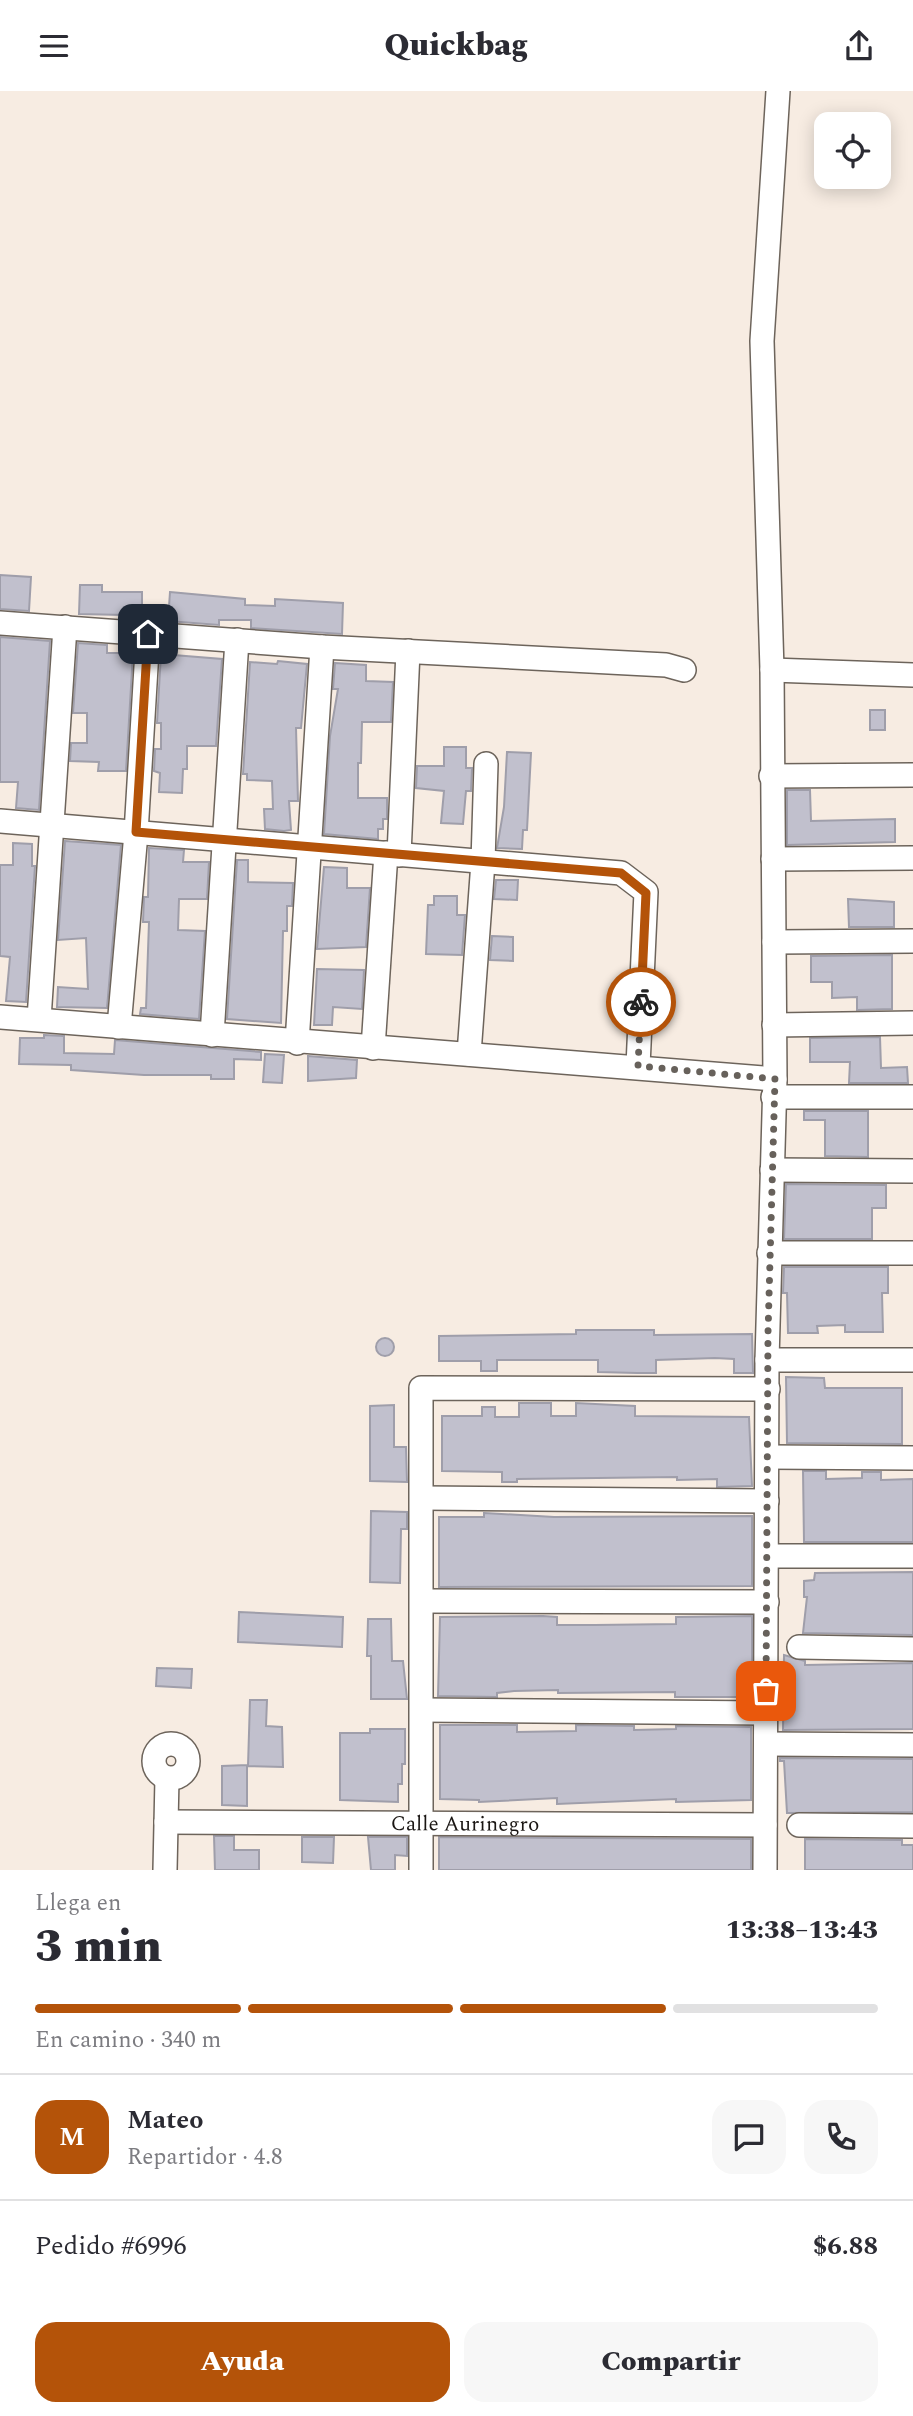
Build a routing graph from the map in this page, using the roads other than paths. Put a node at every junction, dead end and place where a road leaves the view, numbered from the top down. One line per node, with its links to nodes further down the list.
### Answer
1 (779, 91): 9 (street)
2 (0, 622): 3 (street)
3 (65, 627): 4 (street); 15 (street)
4 (148, 634): 5 (street); 16 (street)
5 (237, 640): 6 (street); 17 (street)
6 (322, 647): 7 (street); 18 (street)
7 (408, 651): 8 (street); 19 (street)
8 (684, 670)
9 (772, 670): 10 (street); 13 (street)
10 (913, 675)
11 (486, 764): 22 (street)
12 (913, 775): 13 (street)
13 (771, 776): 21 (street)
14 (0, 821): 15 (street)
15 (52, 825): 16 (street); 26 (street)
16 (136, 832): 17 (street); 29 (street)
17 (225, 840): 18 (street); 30 (street)
18 (309, 847): 19 (street); 31 (street)
19 (393, 854): 22 (street); 32 (street)
20 (913, 858): 21 (street)
21 (773, 859): 24 (street)
22 (483, 862): 33 (street); 34 (street)
23 (913, 941): 24 (street)
24 (774, 942): 28 (street)
25 (0, 1017): 26 (street)
26 (39, 1019): 29 (street)
27 (913, 1023): 28 (street)
28 (774, 1025): 35 (street)
29 (119, 1027): 30 (street)
30 (212, 1035): 31 (street)
31 (297, 1043): 32 (street)
32 (373, 1048): 33 (street)
33 (469, 1054): 34 (street)
34 (638, 1066): 35 (street)
35 (774, 1088): 36 (street); 37 (street)
36 (913, 1097)
37 (772, 1170): 38 (street); 39 (street)
38 (913, 1171)
39 (769, 1253): 40 (street); 41 (street)
40 (913, 1253)
41 (767, 1360): 42 (street); 43 (street)
42 (913, 1360)
43 (768, 1389): 44 (street); 46 (street)
44 (768, 1457): 45 (street); 47 (street)
45 (913, 1458)
46 (424, 1498): 47 (street); 50 (street)
47 (767, 1501): 48 (street)
48 (767, 1556): 49 (street); 51 (street)
49 (913, 1556)
50 (423, 1601): 51 (street); 54 (street)
51 (767, 1602): 55 (street)
52 (799, 1647): 53 (street)
53 (913, 1649)
54 (422, 1710): 55 (street); 59 (street)
55 (766, 1713): 56 (street)
56 (766, 1744): 57 (street); 61 (street)
57 (913, 1745)
58 (167, 1778): 60 (street)
59 (422, 1821): 60 (street, Calle Aurinegro); 61 (street, Calle Aurinegro); 65 (street)
60 (166, 1822): 64 (street)
61 (765, 1825): 66 (street)
62 (799, 1825): 63 (street)
63 (913, 1826)
64 (164, 1870)
65 (421, 1870)
66 (765, 1870)

